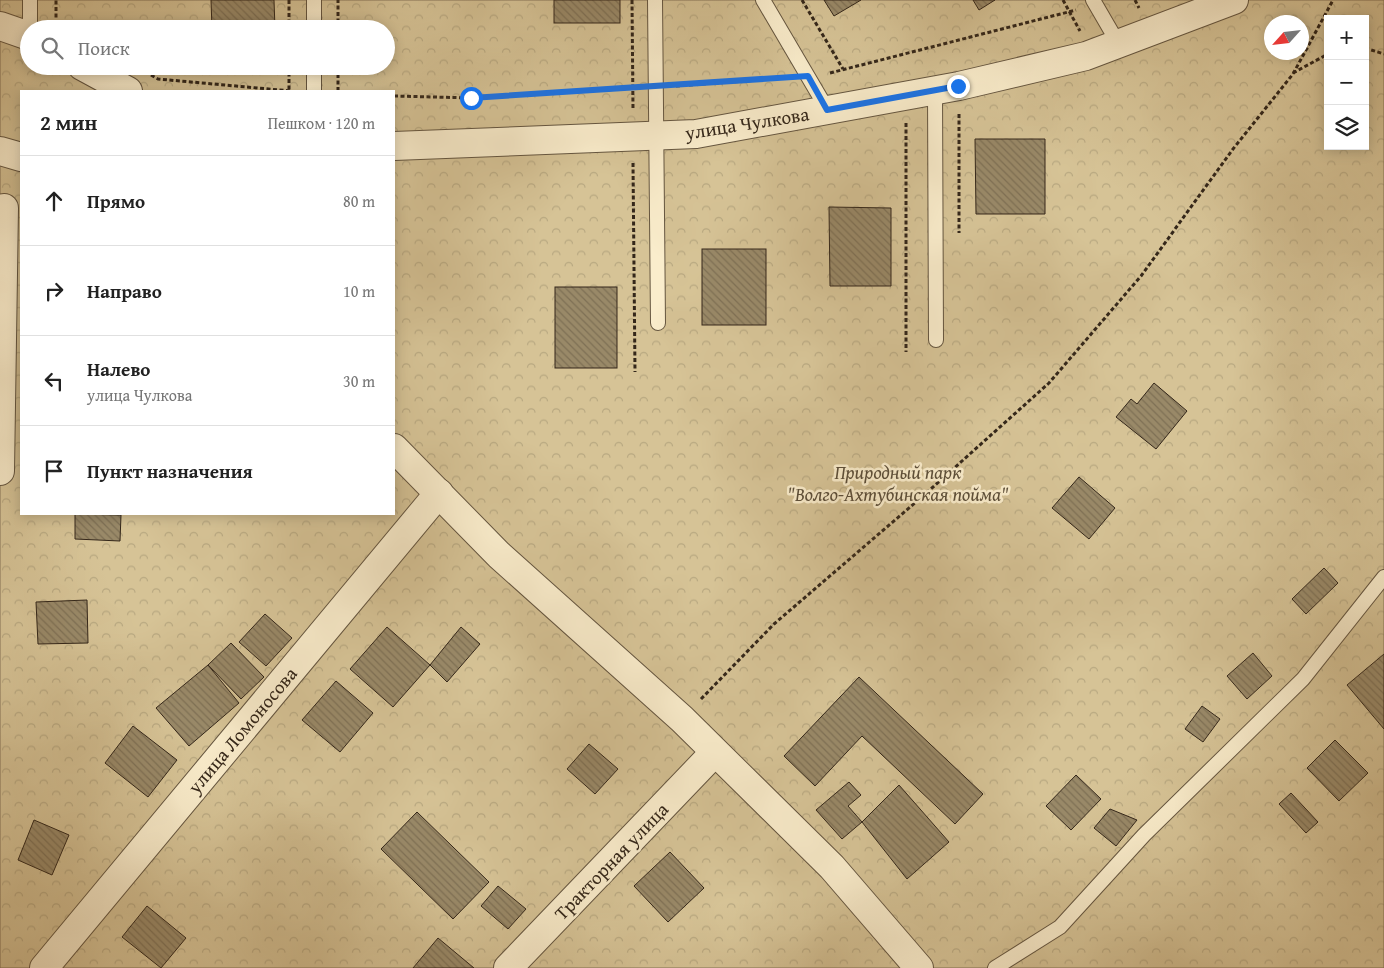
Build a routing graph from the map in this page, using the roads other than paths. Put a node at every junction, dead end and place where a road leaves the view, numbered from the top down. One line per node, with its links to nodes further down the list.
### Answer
1 (30, 0): 7 (lane)
2 (314, 0): 8 (lane)
3 (655, 0): 18 (lane)
4 (763, 0): 17 (lane)
5 (1234, 0): 11 (street, улица Чулкова)
6 (1094, 2): 11 (lane)
7 (30, 20)
8 (314, 20)
9 (0, 26): 10 (street)
10 (20, 33)
11 (1118, 44): 14 (street, улица Чулкова)
12 (99, 75): 15 (street)
13 (314, 75): 16 (lane)
14 (947, 89): 17 (street, улица Чулкова); 24 (lane)
15 (126, 90)
16 (314, 90)
17 (827, 110): 18 (street, улица Чулкова)
18 (645, 136): 19 (street, улица Чулкова); 23 (lane)
19 (395, 146)
20 (0, 151): 21 (street)
21 (20, 157)
22 (8, 204): 26 (street)
23 (658, 323)
24 (936, 340)
25 (395, 449): 27 (street)
26 (0, 471)
27 (439, 493): 29 (street); 30 (street, улица Ломоносова)
28 (1384, 577): 33 (lane)
29 (714, 754): 31 (street, Тракторная улица); 32 (street)
30 (44, 968)
31 (508, 968)
32 (919, 968)
33 (995, 968)

